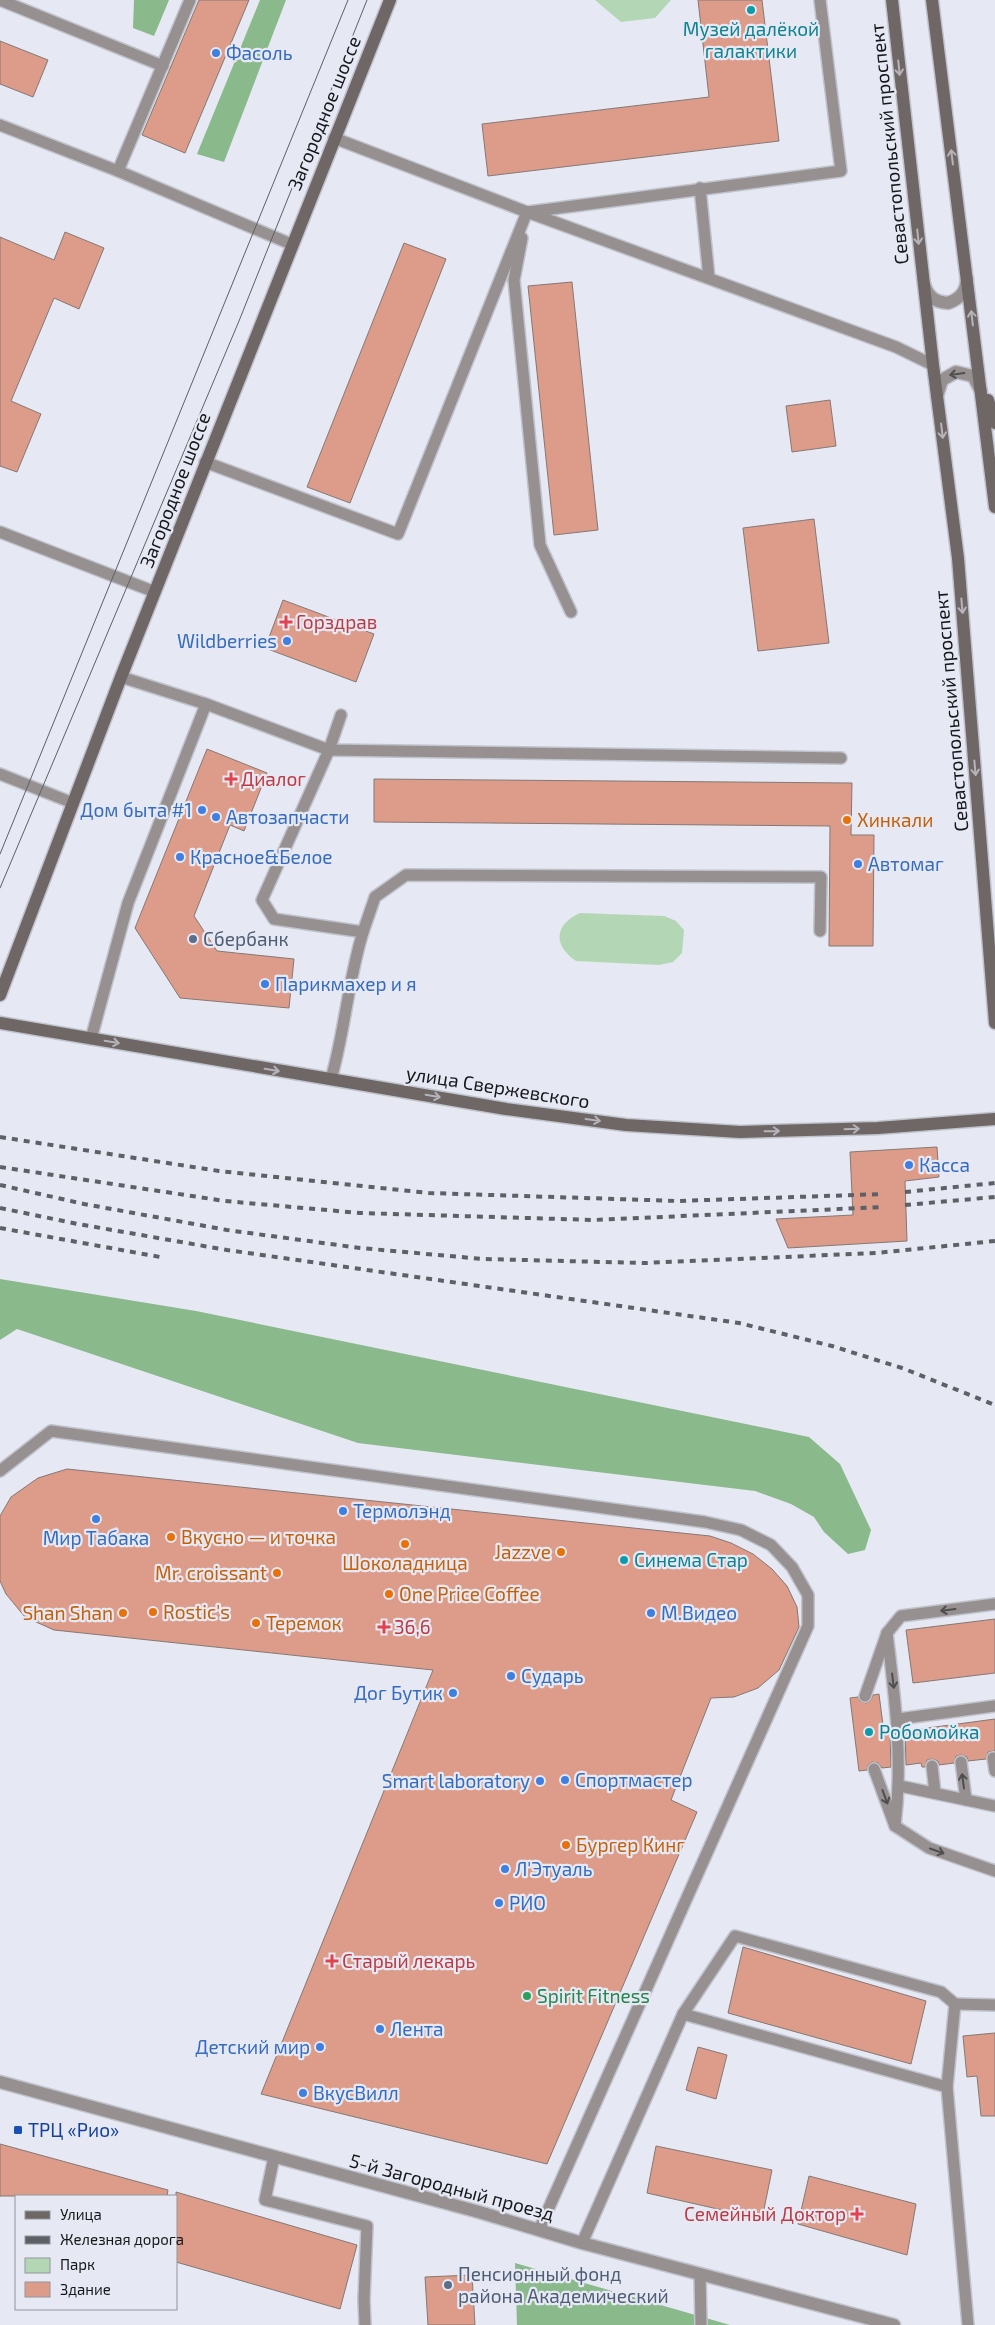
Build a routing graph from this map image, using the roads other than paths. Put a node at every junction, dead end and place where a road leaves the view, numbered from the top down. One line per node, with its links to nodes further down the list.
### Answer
1 (0, 0): 7 (lane)
2 (190, 0): 7 (lane)
3 (390, 0): 9 (main road, Загородное шоссе)
4 (820, 0): 11 (lane)
5 (892, 0): 16 (main road, Севастопольский проспект, one-way to 16)
6 (932, 0): 15 (main road, one-way to 6)
7 (163, 66): 10 (lane)
8 (0, 125): 10 (lane)
9 (334, 138): 12 (lane); 13 (main road, Загородное шоссе)
10 (118, 171): 13 (lane)
11 (700, 188): 12 (lane); 14 (lane)
12 (527, 212): 14 (lane); 22 (lane); 26 (lane)
13 (291, 244): 22 (main road, Загородное шоссе)
14 (709, 278): 17 (lane)
15 (967, 279): 16 (street, Севастопольский проспект); 18 (main road, one-way to 15)
16 (924, 284): 17 (main road, Севастопольский проспект)
17 (933, 365): 20 (main road, Севастопольский проспект)
18 (978, 367): 19 (main road); 21 (main road)
19 (981, 391): 20 (street, one-way to 20); 23 (main road)
20 (937, 397): 37 (main road, Севастопольский проспект, one-way to 37)
21 (994, 417)
22 (205, 462): 25 (main road, Загородное шоссе)
23 (995, 507)
24 (0, 532): 25 (lane)
25 (155, 592): 27 (main road, Загородное шоссе)
26 (571, 612)
27 (120, 677): 28 (lane); 33 (main road, Загородное шоссе)
28 (206, 704): 30 (lane); 39 (lane)
29 (341, 716): 30 (lane)
30 (329, 750): 31 (lane); 35 (lane)
31 (841, 758)
32 (0, 774): 33 (lane)
33 (73, 803): 36 (main road, Загородное шоссе)
34 (820, 931): 35 (lane)
35 (363, 932): 40 (lane)
36 (0, 995)
37 (995, 1020)
38 (0, 1023): 39 (main road, улица Свержевского)
39 (92, 1039): 40 (main road, улица Свержевского, one-way to 40)
40 (331, 1079): 41 (main road, улица Свержевского, one-way to 41)
41 (995, 1119)
42 (0, 1471): 70 (lane)
43 (995, 1604): 44 (lane, one-way to 44)
44 (887, 1633): 45 (lane); 49 (lane, one-way to 49)
45 (865, 1696)
46 (991, 1707): 47 (lane); 50 (lane)
47 (954, 1712): 48 (lane); 51 (lane)
48 (925, 1715): 49 (lane); 52 (lane)
49 (898, 1719): 58 (lane)
50 (988, 1720)
51 (956, 1724)
52 (927, 1728)
53 (993, 1758): 57 (lane)
54 (961, 1762): 60 (lane, one-way to 54)
55 (932, 1766): 59 (lane)
56 (874, 1769): 62 (lane, one-way to 62)
57 (995, 1771)
58 (900, 1786): 59 (lane); 62 (lane)
59 (935, 1793): 60 (lane)
60 (966, 1800): 61 (lane)
61 (995, 1806)
62 (895, 1826): 63 (lane, one-way to 63)
63 (995, 1872)
64 (955, 2004): 65 (lane); 66 (lane); 68 (lane)
65 (995, 2005)
66 (683, 2014): 68 (lane); 71 (lane)
67 (0, 2082): 69 (street, 5-й Загородный проезд)
68 (947, 2087): 76 (lane)
69 (274, 2157): 70 (street, 5-й Загородный проезд); 73 (lane)
70 (539, 2230): 71 (street, 5-й Загородный проезд)
71 (582, 2243): 72 (street, 5-й Загородный проезд)
72 (700, 2274): 74 (lane); 75 (street, 5-й Загородный проезд)
73 (365, 2325)
74 (701, 2325)
75 (894, 2325)
76 (968, 2325)

